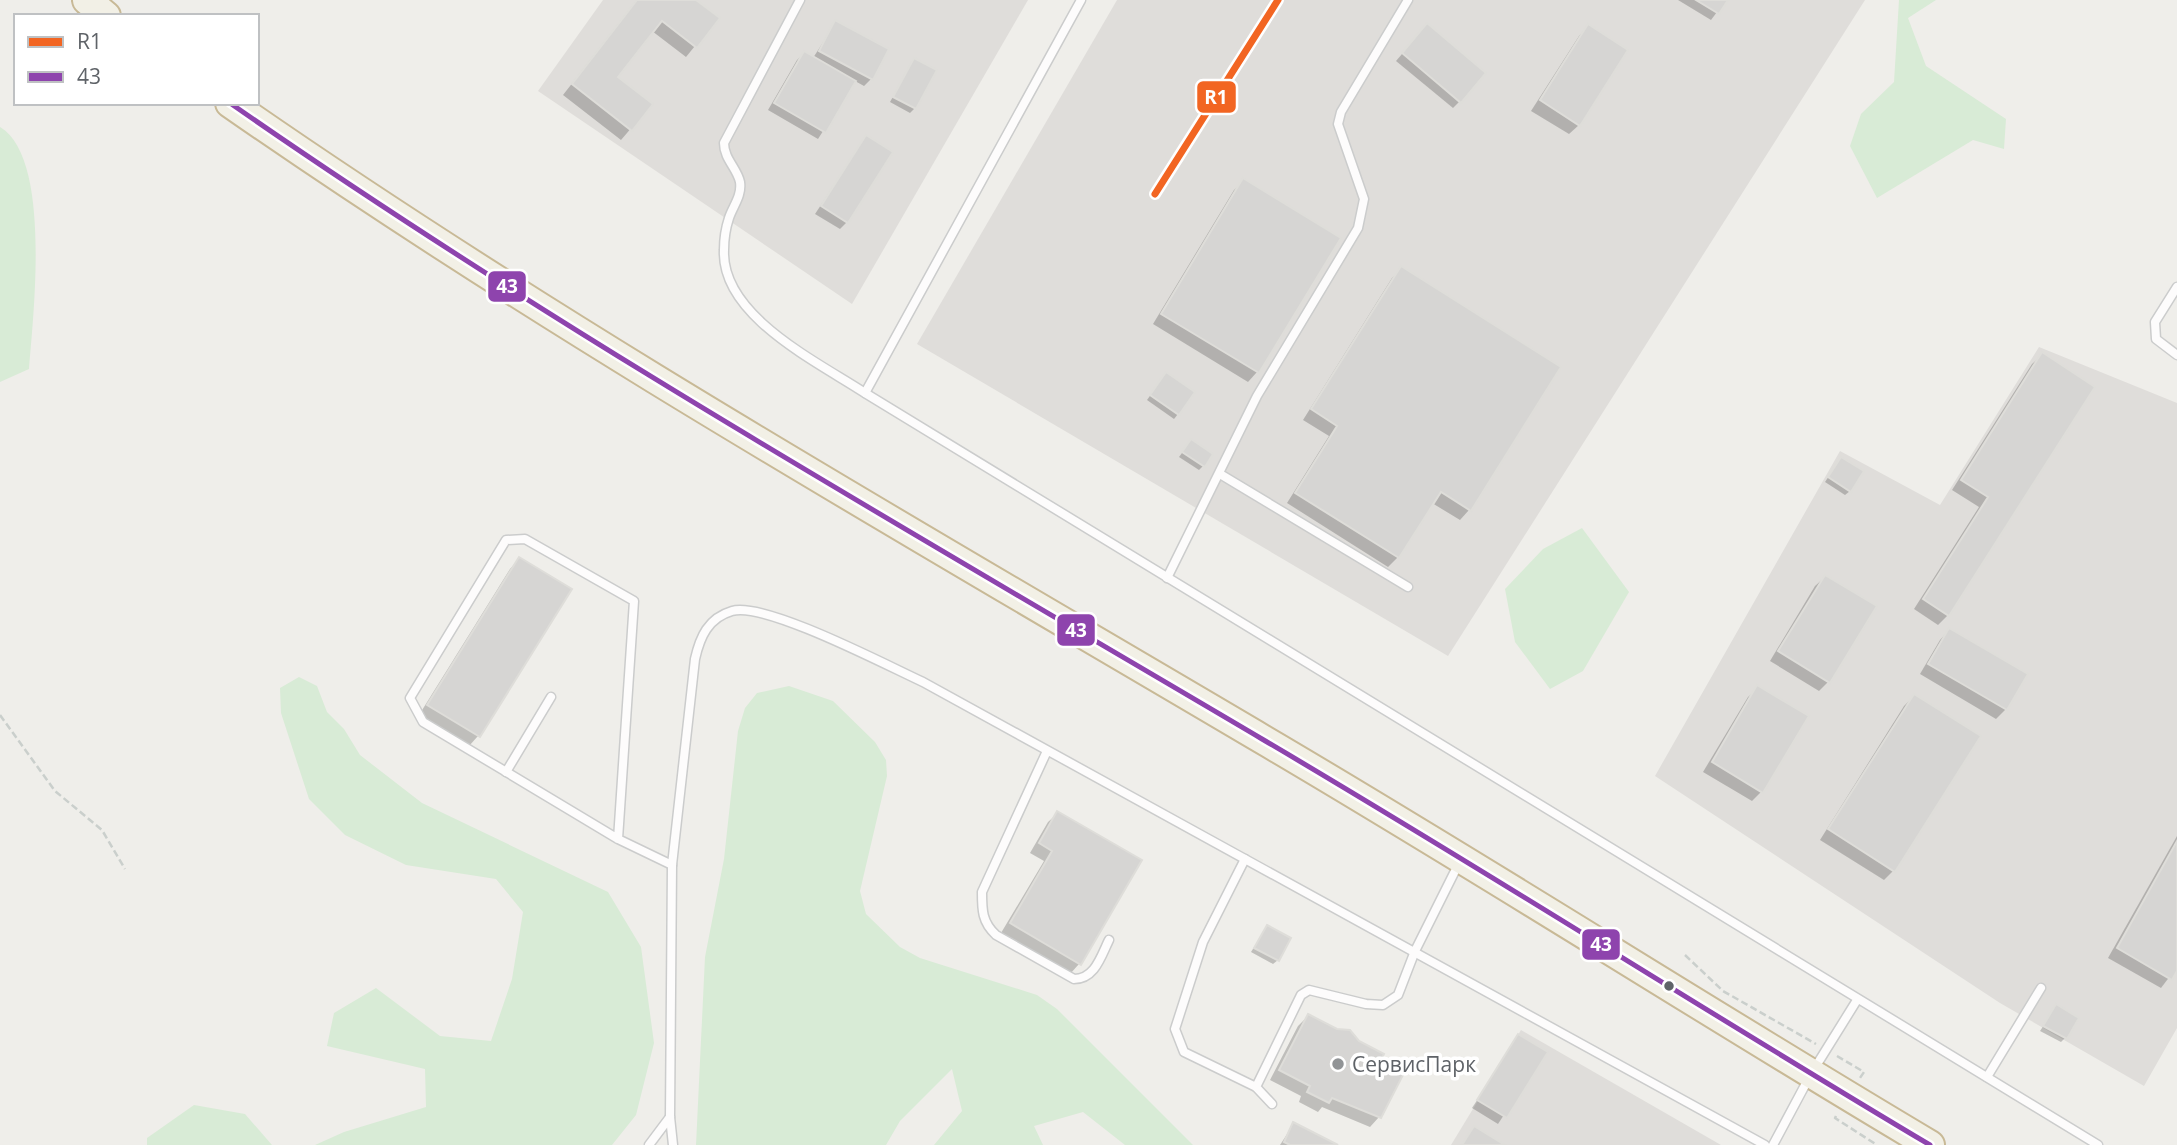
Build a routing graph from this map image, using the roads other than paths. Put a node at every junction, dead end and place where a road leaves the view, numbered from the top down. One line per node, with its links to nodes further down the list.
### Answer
1 (87, 0): 5 (highway)
2 (800, 0): 9 (lane)
3 (1080, 0): 9 (lane)
4 (1408, 0): 10 (lane)
5 (104, 14)
6 (233, 105): 17 (highway)
7 (2177, 287): 8 (lane)
8 (2177, 355)
9 (865, 393): 11 (lane)
10 (1220, 474): 11 (lane); 12 (lane)
11 (1167, 579): 23 (lane)
12 (1408, 587)
13 (551, 697): 15 (lane)
14 (1047, 751): 18 (lane); 19 (lane); 20 (lane)
15 (506, 772): 16 (lane); 16 (lane)
16 (618, 839): 19 (lane)
17 (1462, 857): 21 (lane); 24 (highway)
18 (1245, 859): 21 (lane); 26 (lane)
19 (672, 865): 28 (lane)
20 (1109, 940)
21 (1415, 951): 26 (lane); 31 (lane)
22 (2041, 988): 25 (lane)
23 (1857, 1000): 24 (lane); 25 (lane)
24 (1811, 1074): 32 (lane); 33 (highway)
25 (1987, 1077): 34 (lane)
26 (1256, 1087): 27 (lane)
27 (1272, 1104)
28 (670, 1117): 29 (lane); 30 (lane)
29 (649, 1145)
30 (673, 1145)
31 (1765, 1145)
32 (1773, 1145)
33 (1930, 1145)
34 (2098, 1145)

